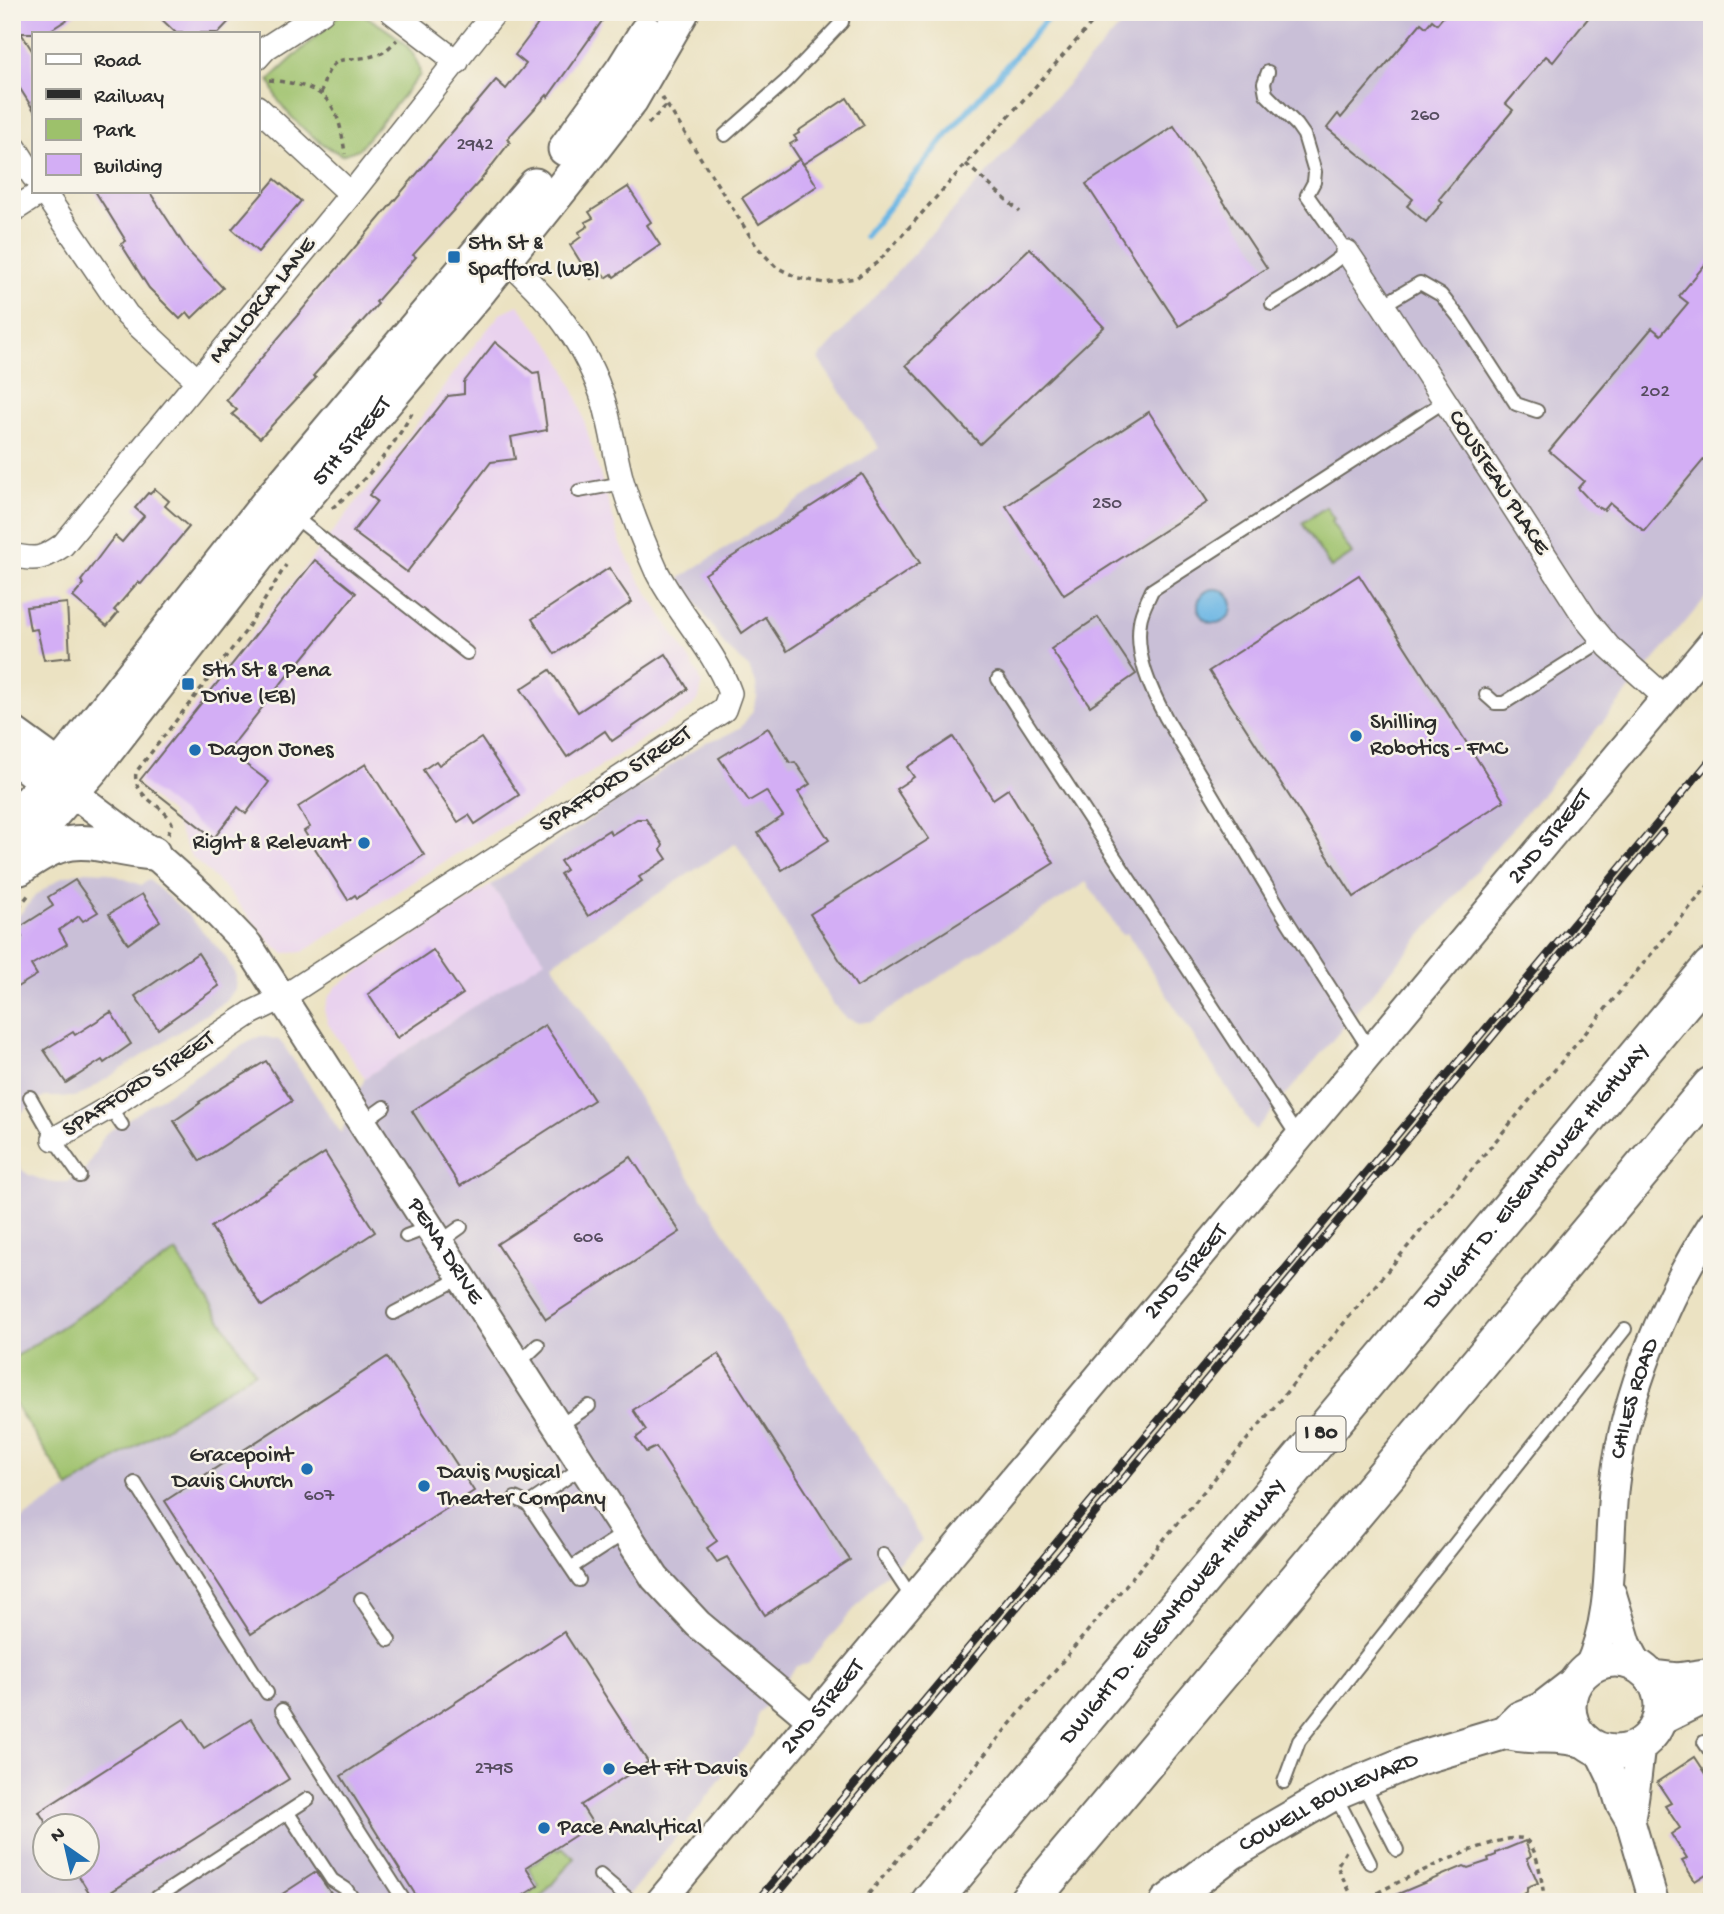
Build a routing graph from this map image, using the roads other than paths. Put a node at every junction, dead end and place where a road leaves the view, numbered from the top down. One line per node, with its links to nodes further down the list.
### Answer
1 (322, 12): 7 (street)
2 (392, 12): 8 (street)
3 (495, 12): 8 (street, MALLORCA LANE)
4 (658, 12): 18 (main road, 5TH STREET)
5 (682, 12): 18 (main road, 5TH STREET)
6 (843, 12): 11 (lane)
7 (259, 56)
8 (457, 62): 16 (street, MALLORCA LANE)
9 (1268, 72): 19 (lane)
10 (259, 109): 16 (street)
11 (725, 135)
12 (12, 143): 13 (street)
13 (32, 174)
14 (41, 192): 17 (street)
15 (44, 192): 22 (street)
16 (351, 194): 22 (street, MALLORCA LANE)
17 (12, 211)
18 (496, 251): 25 (street, SPAFFORD STREET); 27 (main road, 5TH STREET); 37 (main road, 5TH STREET)
19 (1347, 253): 20 (lane); 21 (street, COUSTEAU PLACE)
20 (1272, 304)
21 (1384, 305): 23 (street, COUSTEAU PLACE); 24 (lane)
22 (197, 380): 28 (street, MALLORCA LANE)
23 (1446, 401): 29 (street, COUSTEAU PLACE); 43 (lane)
24 (1537, 411)
25 (623, 483): 26 (lane); 42 (street, SPAFFORD STREET)
26 (579, 491)
27 (298, 520): 31 (lane); 37 (main road, 5TH STREET)
28 (12, 555)
29 (1603, 640): 33 (lane); 34 (street, COUSTEAU PLACE)
30 (1712, 643): 34 (street, 2ND STREET)
31 (467, 653)
32 (998, 679): 46 (lane)
33 (1486, 695)
34 (1666, 698): 43 (street, 2ND STREET)
35 (12, 730): 37 (street)
36 (12, 758): 37 (street)
37 (59, 780): 38 (main road, 5TH STREET); 39 (street, PENA DRIVE); 40 (main road, 5TH STREET)
38 (12, 821)
39 (160, 844): 40 (main road); 42 (street, PENA DRIVE)
40 (19, 876)
41 (1712, 967): 92 (highway, DWIGHT D. EISENHOWER HIGHWAY / I 80)
42 (282, 998): 47 (street, SPAFFORD STREET); 50 (street, PENA DRIVE)
43 (1370, 1050): 46 (street, 2ND STREET)
44 (1712, 1086): 93 (highway)
45 (30, 1097): 47 (lane)
46 (1298, 1137): 64 (street, 2ND STREET)
47 (54, 1139): 48 (lane)
48 (80, 1176)
49 (1712, 1225): 63 (street, CHILES ROAD)
50 (462, 1277): 51 (lane); 54 (street, PENA DRIVE)
51 (394, 1313)
52 (1625, 1329): 79 (lane)
53 (589, 1406): 54 (lane)
54 (559, 1426): 55 (street, PENA DRIVE)
55 (584, 1466): 58 (lane); 59 (street, PENA DRIVE)
56 (135, 1483): 70 (lane)
57 (515, 1498): 58 (lane)
58 (528, 1504): 61 (lane)
59 (626, 1532): 61 (lane); 73 (street, PENA DRIVE)
60 (883, 1554): 64 (lane)
61 (572, 1567): 62 (lane)
62 (579, 1580)
63 (1610, 1586): 67 (street); 69 (street)
64 (912, 1598): 73 (street, 2ND STREET)
65 (361, 1599): 66 (lane)
66 (389, 1640)
67 (1645, 1672): 68 (main road); 69 (main road); 74 (main road)
68 (1712, 1675)
69 (1581, 1677): 75 (main road, COWELL BOULEVARD); 77 (main road)
70 (267, 1693)
71 (1712, 1696): 74 (main road)
72 (282, 1710): 89 (lane)
73 (811, 1719): 91 (street, 2ND STREET)
74 (1650, 1731): 77 (main road); 83 (street)
75 (1506, 1732): 77 (main road, COWELL BOULEVARD); 80 (main road, COWELL BOULEVARD)
76 (1704, 1742): 78 (lane)
77 (1591, 1745): 83 (street)
78 (1712, 1754)
79 (1283, 1782)
80 (1348, 1786): 84 (lane); 85 (lane); 94 (main road, COWELL BOULEVARD)
81 (308, 1800): 82 (lane)
82 (288, 1813): 87 (lane); 88 (lane)
83 (1630, 1820): 95 (street)
84 (1397, 1850)
85 (1370, 1863)
86 (600, 1875): 90 (lane)
87 (150, 1902)
88 (355, 1902)
89 (405, 1902)
90 (632, 1902)
91 (660, 1902)
92 (931, 1902)
93 (1028, 1902)
94 (1167, 1902)
95 (1654, 1902)

